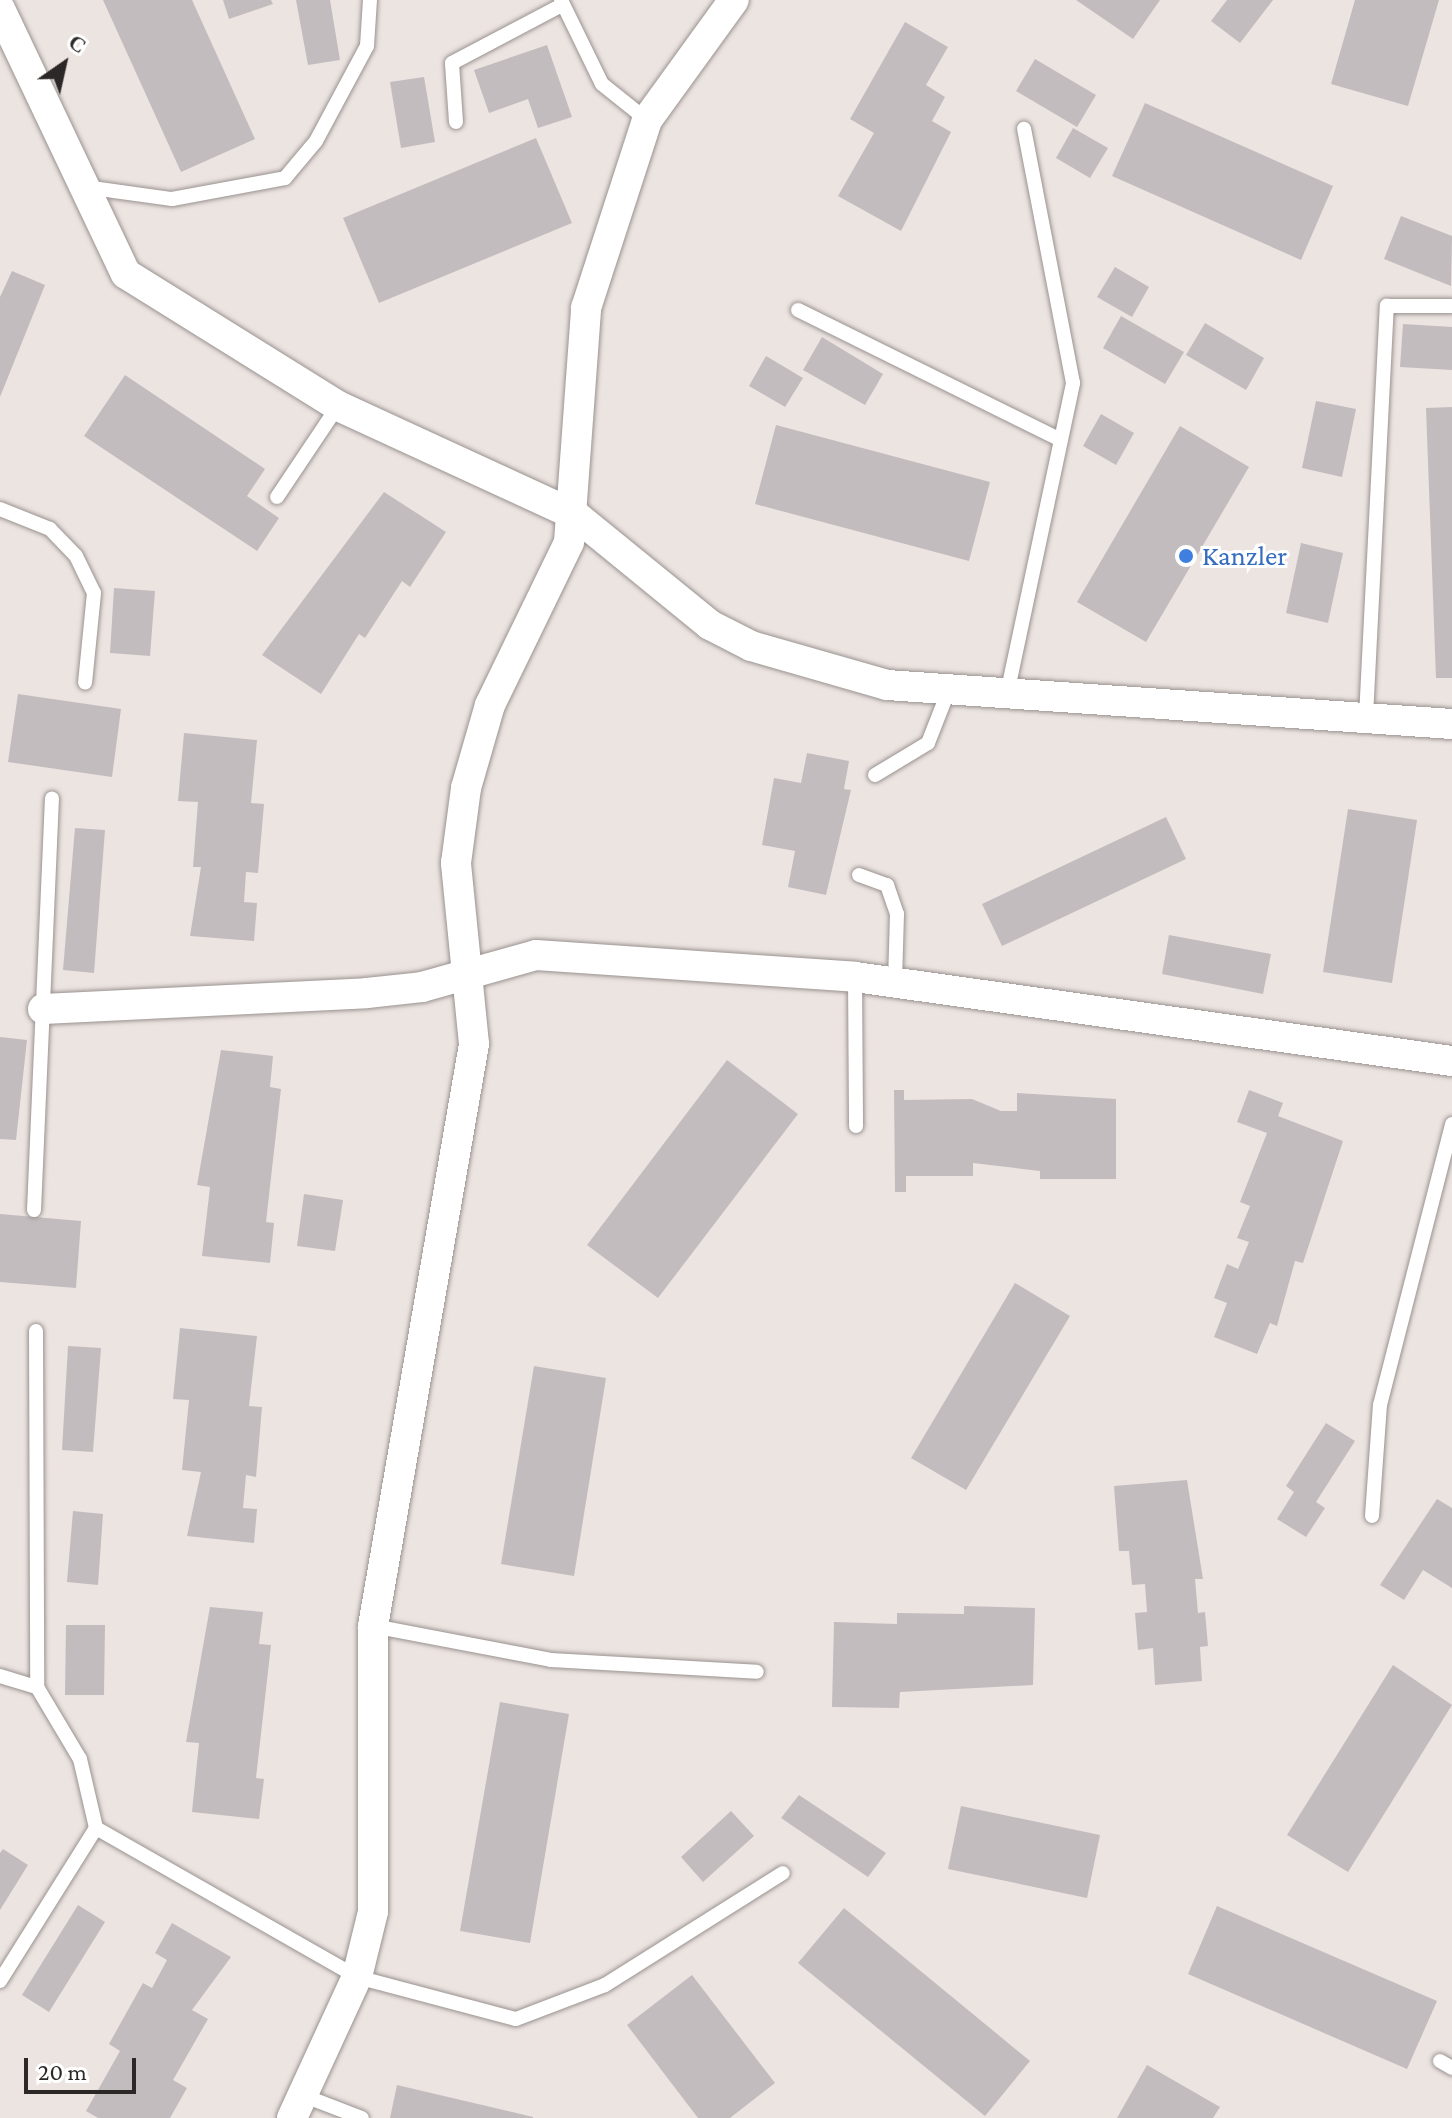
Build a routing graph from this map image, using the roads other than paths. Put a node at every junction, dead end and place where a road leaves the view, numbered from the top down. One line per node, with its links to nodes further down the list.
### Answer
1 (370, 0): 8 (lane)
2 (734, 0): 5 (street)
3 (562, 3): 5 (lane); 6 (lane)
4 (0, 9): 8 (street)
5 (647, 120): 15 (street)
6 (456, 122)
7 (1024, 129): 12 (lane)
8 (84, 187): 11 (street)
9 (1452, 306): 19 (lane)
10 (798, 310): 12 (lane)
11 (338, 406): 13 (lane); 15 (street)
12 (1061, 440): 18 (lane)
13 (277, 497)
14 (0, 509): 16 (lane)
15 (575, 515): 17 (street); 24 (street)
16 (85, 683)
17 (948, 692): 18 (street); 21 (lane)
18 (1006, 698): 19 (street)
19 (1366, 717): 20 (street)
20 (1452, 724)
21 (875, 775)
22 (52, 798): 27 (lane)
23 (859, 875): 26 (lane)
24 (468, 974): 25 (street); 27 (street); 34 (street)
25 (855, 977): 26 (street); 30 (lane)
26 (895, 983): 28 (street)
27 (43, 1009): 31 (lane)
28 (1452, 1061)
29 (1452, 1124): 33 (lane)
30 (856, 1126)
31 (34, 1210)
32 (36, 1331): 37 (lane)
33 (1372, 1516)
34 (373, 1626): 35 (lane); 40 (street)
35 (757, 1672)
36 (0, 1676): 37 (lane)
37 (37, 1687): 38 (lane)
38 (96, 1828): 40 (lane); 41 (lane)
39 (783, 1873): 40 (lane)
40 (357, 1977): 42 (street)
41 (0, 1981)
42 (297, 2106): 43 (lane)
43 (362, 2118)

